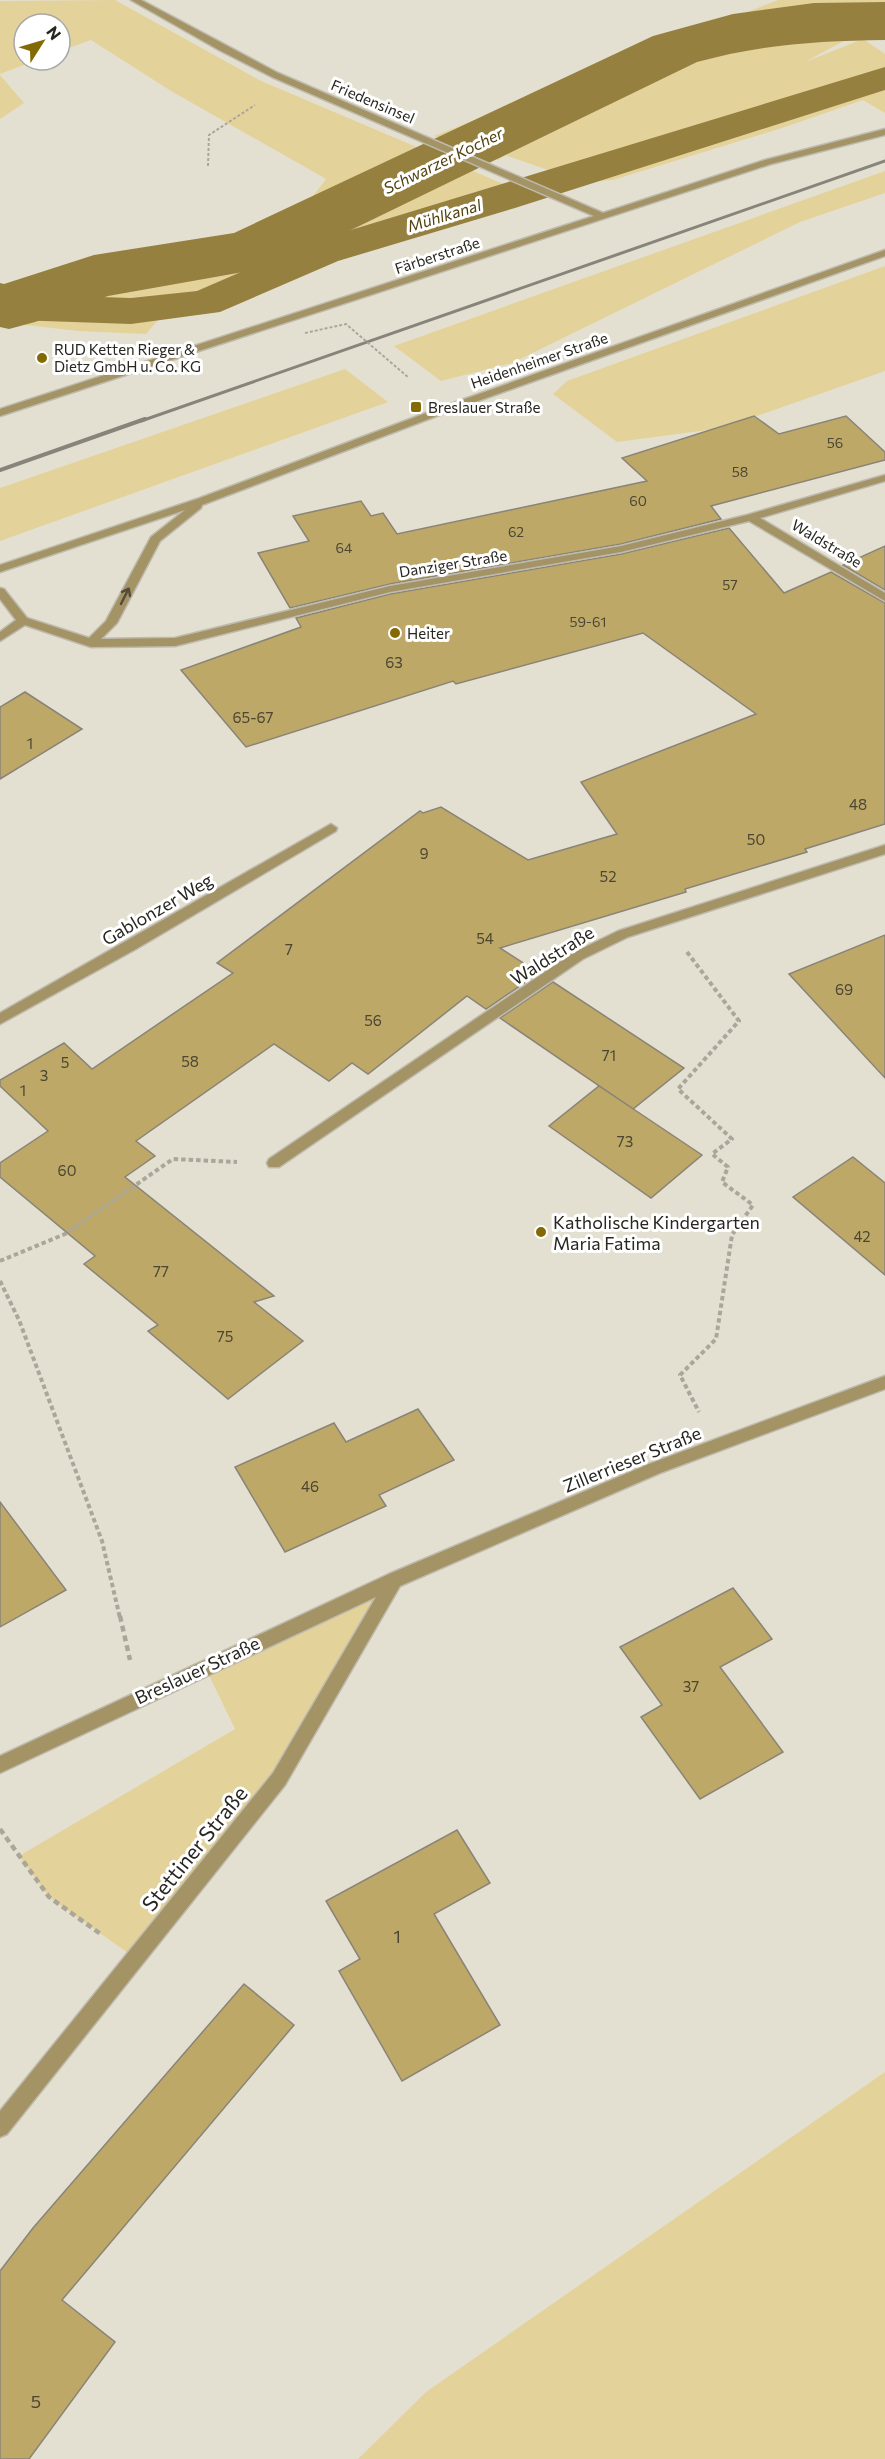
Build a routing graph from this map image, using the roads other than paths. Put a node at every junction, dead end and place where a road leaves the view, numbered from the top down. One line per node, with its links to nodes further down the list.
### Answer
1 (135, 0): 3 (street, Friedensinsel)
2 (885, 132): 3 (street, Färberstraße)
3 (605, 217): 5 (street, Färberstraße)
4 (885, 253): 7 (street, Heidenheimer Straße)
5 (0, 413)
6 (885, 478): 8 (street, Danziger Straße)
7 (204, 500): 9 (street, Heidenheimer Straße); 14 (street, one-way to 7)
8 (751, 517): 11 (street, Waldstraße); 14 (street, Danziger Straße)
9 (0, 569)
10 (0, 591): 12 (street)
11 (885, 598)
12 (23, 621): 13 (street); 14 (street, Danziger Straße)
13 (0, 637)
14 (92, 643)
15 (331, 828): 17 (street, Gablonzer Weg)
16 (885, 849): 18 (street, Waldstraße)
17 (0, 1019)
18 (273, 1163)
19 (885, 1382): 20 (street, Zillerrieser Straße)
20 (395, 1579): 21 (street, Breslauer Straße); 22 (street, Stettiner Straße)
21 (0, 1765)
22 (0, 2127)

